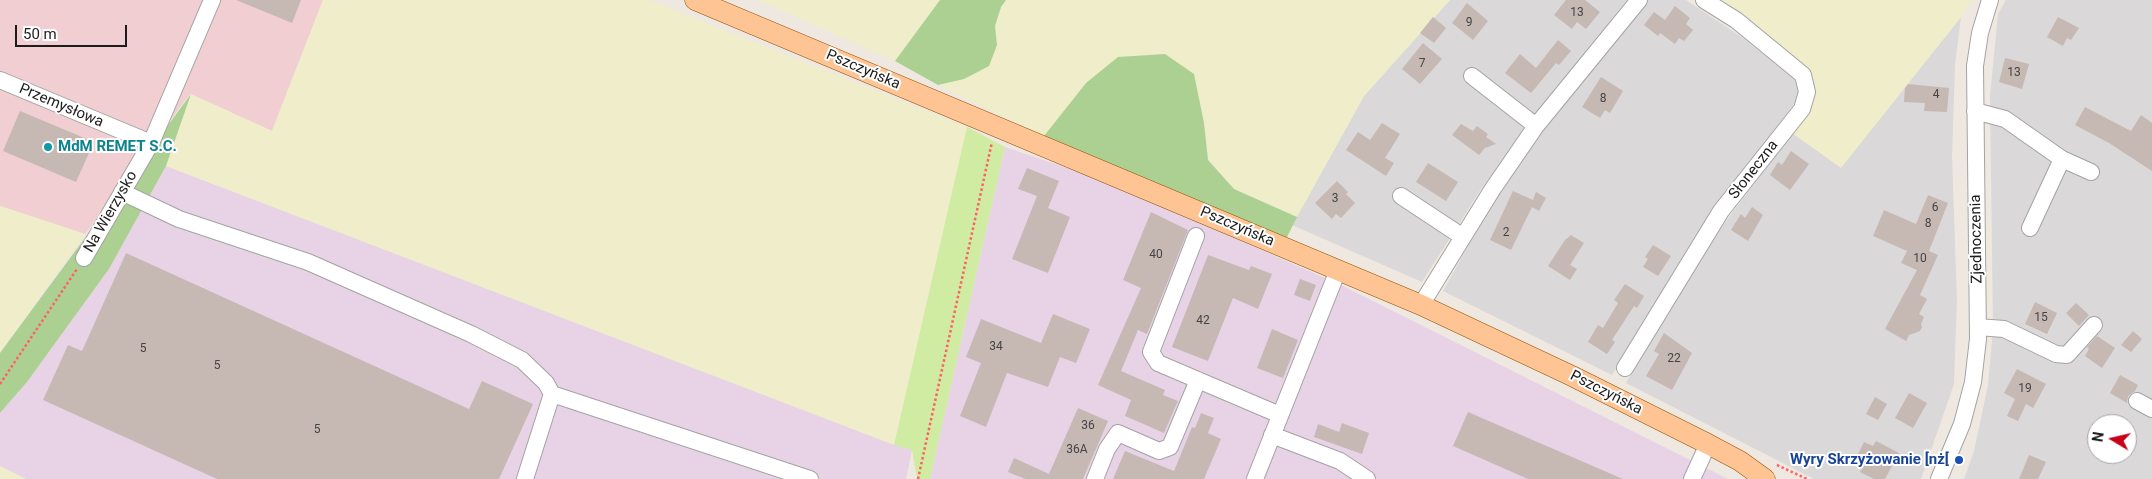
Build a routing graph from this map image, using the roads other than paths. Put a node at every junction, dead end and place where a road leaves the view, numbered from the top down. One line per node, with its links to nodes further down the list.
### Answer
1 (212, 0): 10 (street, Na Wierzysko)
2 (695, 0): 19 (main road, Pszczyńska)
3 (1639, 0): 9 (street)
4 (1704, 0): 23 (street, Słoneczna)
5 (1988, 2): 8 (street, Zjednoczenia)
6 (1472, 76): 9 (street)
7 (0, 80): 10 (street, Przemysłowa)
8 (1975, 111): 11 (street); 22 (street, Zjednoczenia)
9 (1536, 126): 17 (street)
10 (151, 143): 13 (street, Na Wierzysko)
11 (2062, 159): 12 (street); 15 (street)
12 (2091, 172)
13 (122, 192): 18 (street, Na Wierzysko); 25 (street)
14 (1401, 196): 17 (street)
15 (2030, 228)
16 (1196, 236): 24 (street)
17 (1463, 238): 20 (street)
18 (84, 258)
19 (1338, 270): 20 (main road, Pszczyńska); 28 (street)
20 (1422, 304): 30 (main road, Pszczyńska)
21 (2094, 325): 22 (street)
22 (1978, 327): 31 (street, Zjednoczenia)
23 (1625, 368)
24 (1198, 380): 28 (street); 34 (street)
25 (552, 394): 32 (street); 33 (street)
26 (2137, 401): 27 (street)
27 (2152, 409)
28 (1280, 415): 29 (street)
29 (1272, 435): 35 (street); 36 (street)
30 (1708, 444): 37 (street); 38 (main road, Pszczyńska)
31 (1939, 477)
32 (525, 479)
33 (810, 479)
34 (1095, 479)
35 (1256, 479)
36 (1367, 479)
37 (1692, 479)
38 (1766, 479)

